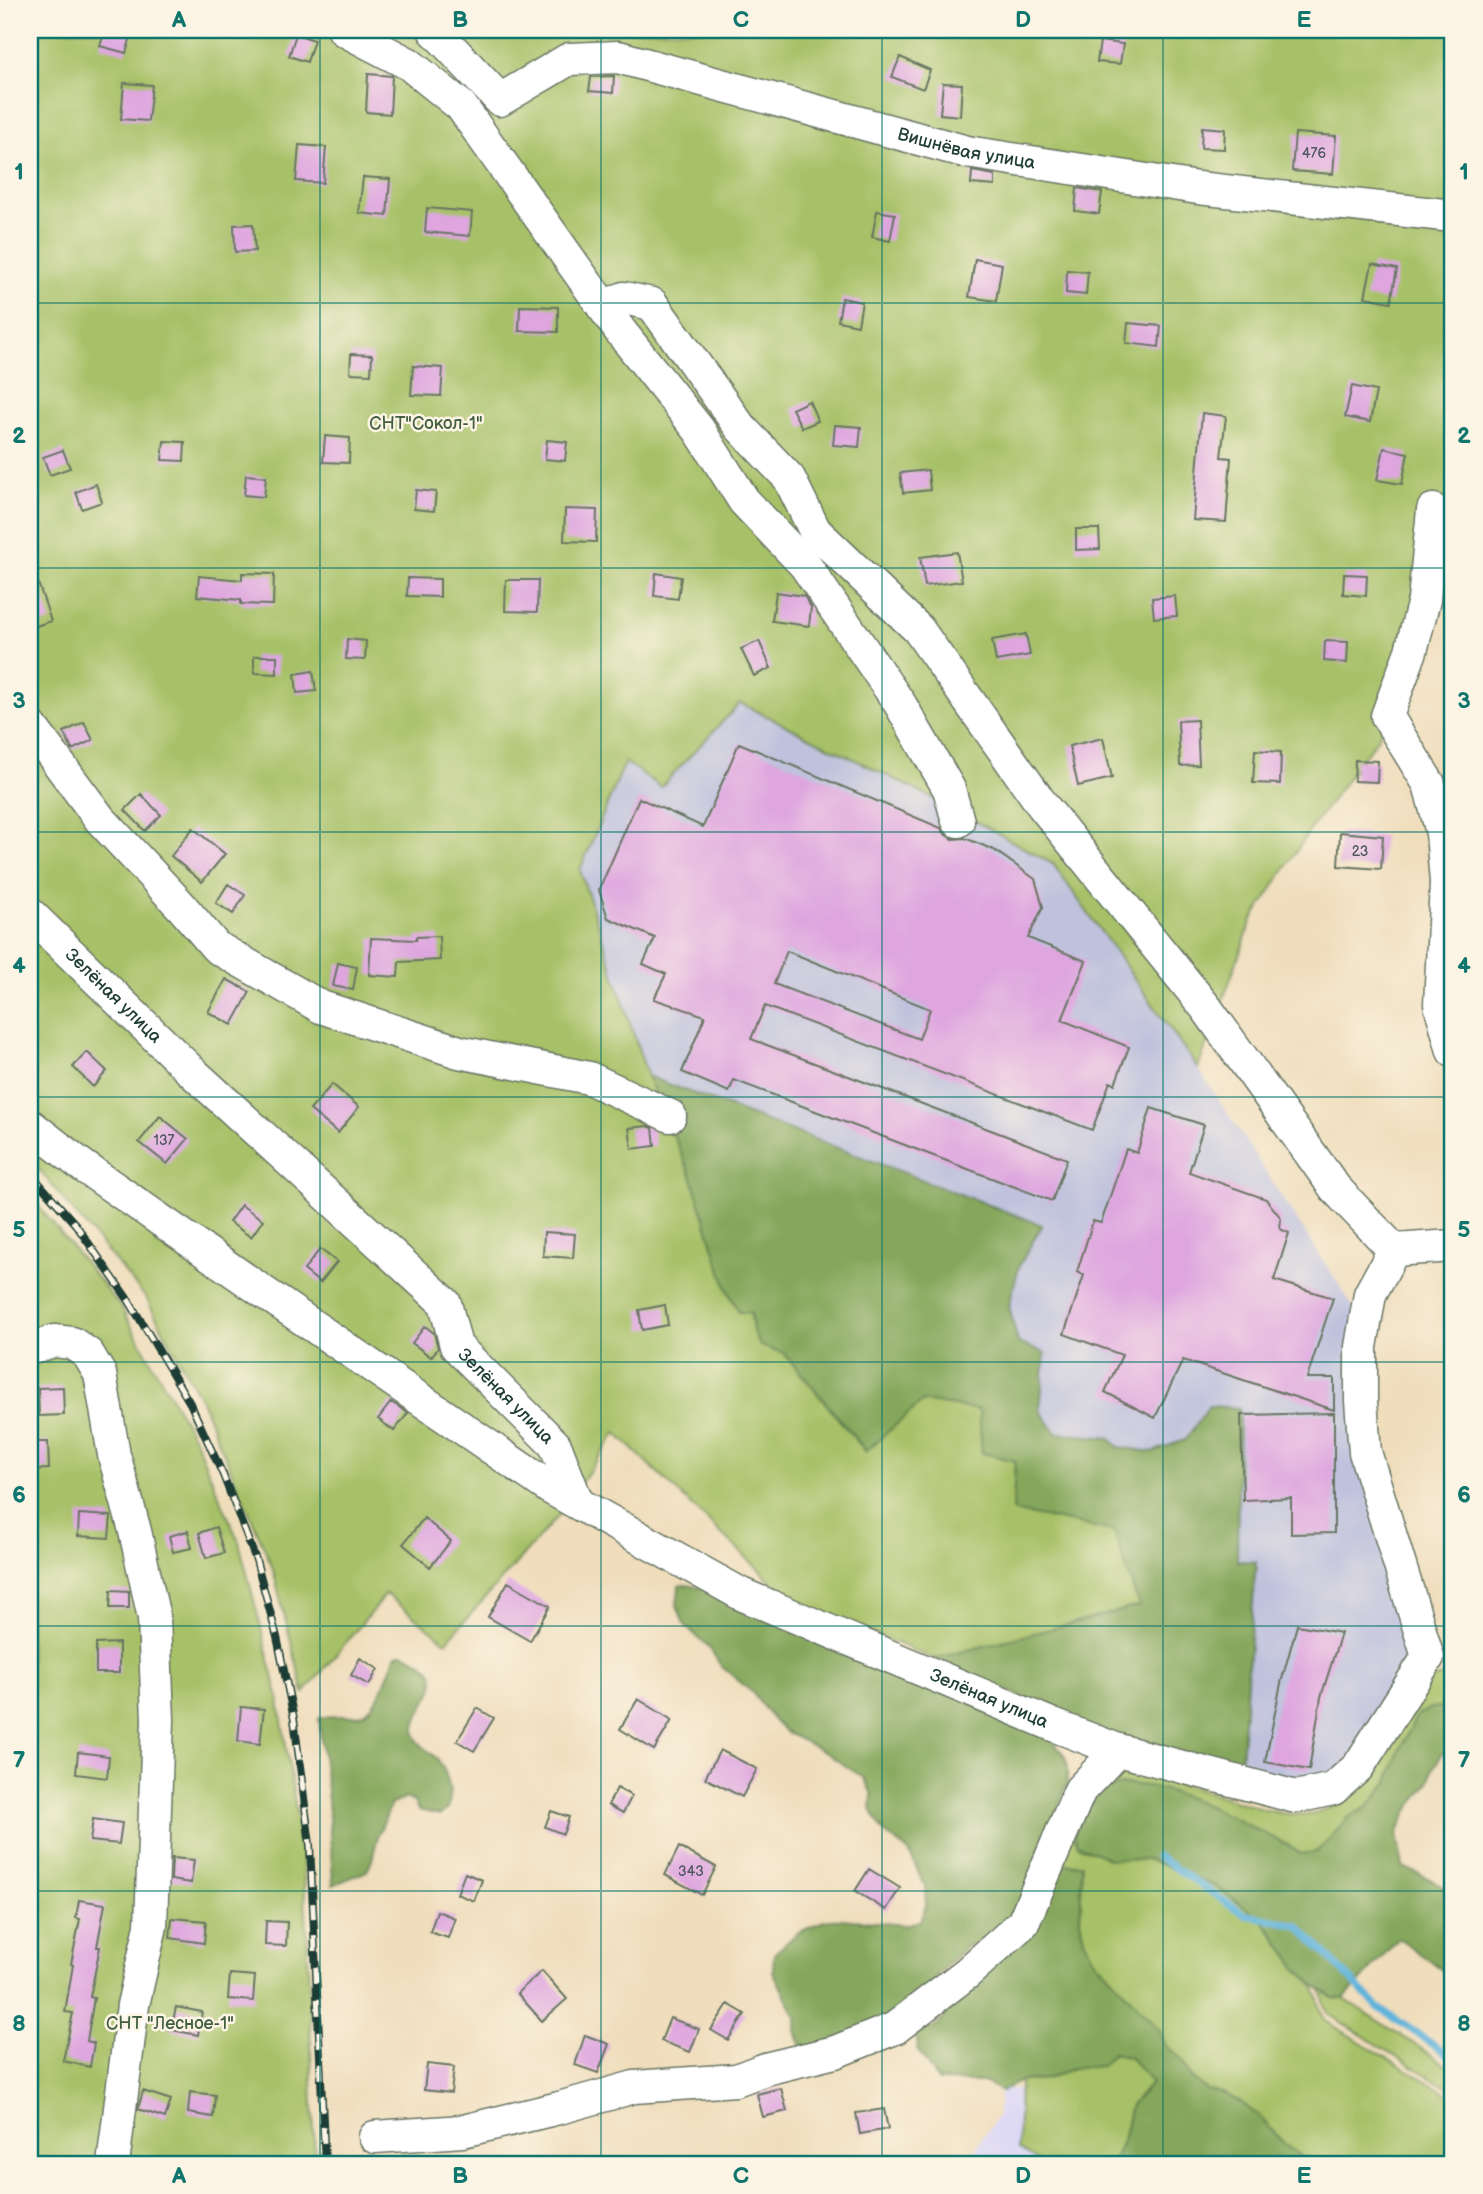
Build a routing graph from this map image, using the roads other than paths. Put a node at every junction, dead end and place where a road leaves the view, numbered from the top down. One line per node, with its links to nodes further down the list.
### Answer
1 (344, 30): 4 (street)
2 (434, 30): 3 (street, Вишнёвая улица)
3 (1453, 216)
4 (603, 307): 7 (street); 13 (street)
5 (1433, 510): 9 (street)
6 (30, 725): 10 (street)
7 (958, 821)
8 (30, 914): 15 (street, Зелёная улица)
9 (1453, 1051)
10 (670, 1116)
11 (30, 1125): 15 (street)
12 (1453, 1246): 13 (street)
13 (1394, 1250): 16 (street)
14 (30, 1349): 19 (street)
15 (577, 1502): 17 (street, Зелёная улица)
16 (1441, 1662): 17 (street, Зелёная улица)
17 (1118, 1750): 18 (street)
18 (376, 2137)
19 (113, 2164)

